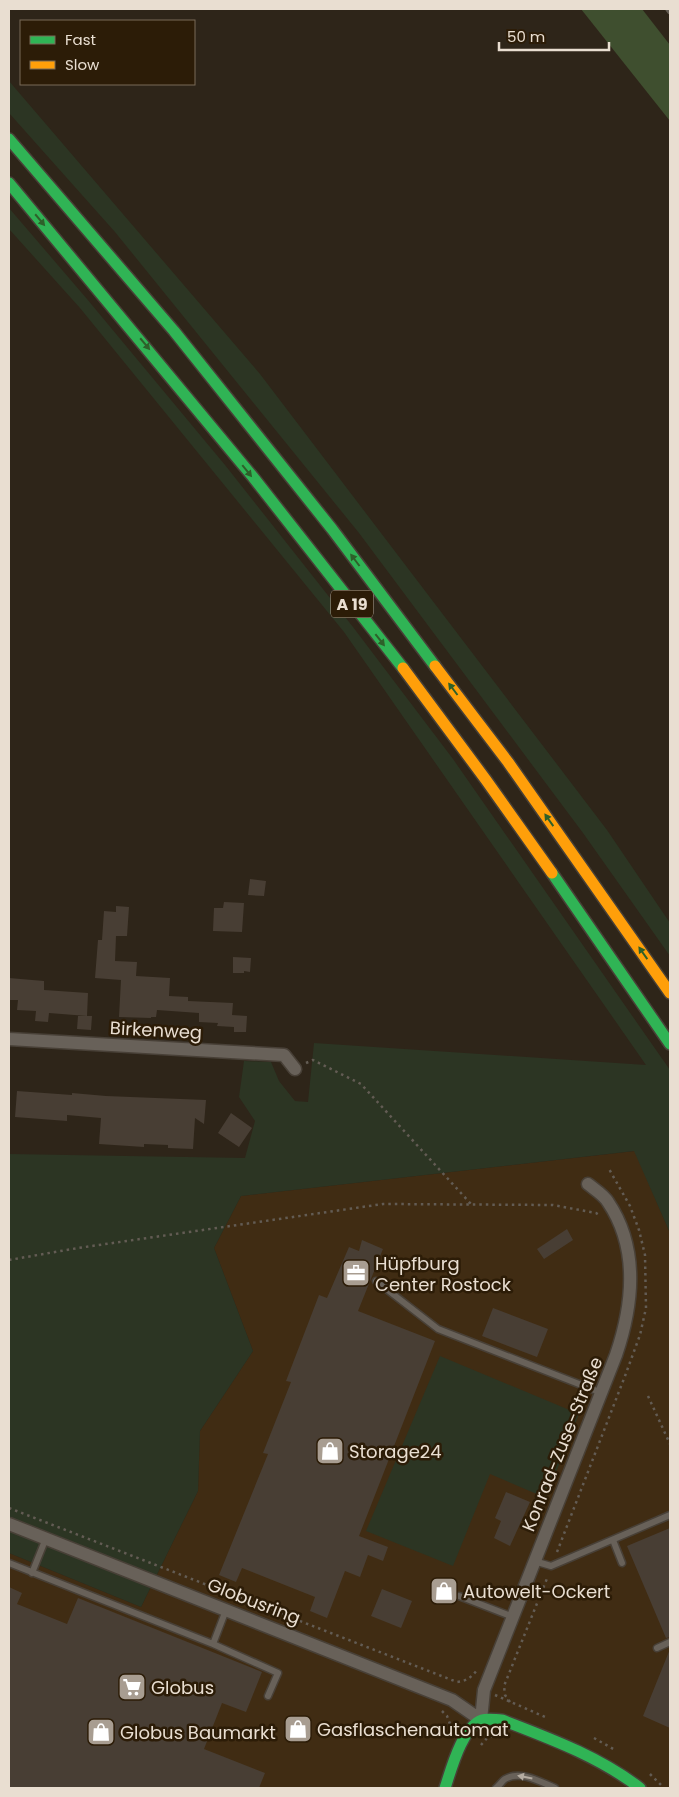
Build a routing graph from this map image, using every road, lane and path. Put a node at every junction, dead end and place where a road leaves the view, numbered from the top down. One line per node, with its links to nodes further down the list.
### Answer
1 (9, 139): 3 (main road, A 19, one-way to 1)
2 (9, 183): 5 (main road, A 19, one-way to 5)
3 (670, 993)
4 (9, 1039): 6 (street, Birkenweg)
5 (670, 1044)
6 (295, 1069): 8 (path)
7 (588, 1184): 12 (street, Konrad-Zuse-Straße)
8 (470, 1204): 9 (path); 10 (path)
9 (603, 1218)
10 (9, 1260)
11 (376, 1281): 12 (lane)
12 (602, 1393): 20 (street, Konrad-Zuse-Straße)
13 (648, 1396): 14 (path)
14 (670, 1444)
15 (9, 1508): 30 (path)
16 (670, 1515): 19 (lane)
17 (9, 1524): 18 (street, Globusring)
18 (46, 1538): 23 (lane); 25 (street, Globusring)
19 (613, 1540): 20 (lane); 21 (lane)
20 (534, 1561): 26 (street, Konrad-Zuse-Straße)
21 (622, 1563)
22 (9, 1564): 23 (lane)
23 (32, 1572): 28 (lane)
24 (459, 1596): 26 (lane)
25 (226, 1610): 28 (lane); 32 (street, Globusring)
26 (513, 1616): 32 (street, Konrad-Zuse-Straße)
27 (670, 1642): 29 (lane)
28 (213, 1644): 31 (lane)
29 (657, 1648)
30 (480, 1662)
31 (268, 1696)
32 (492, 1720): 33 (path); 34 (main road); 37 (main road)
33 (478, 1748)
34 (445, 1788)
35 (496, 1788): 36 (lane, one-way to 35)
36 (555, 1788)
37 (640, 1788)

